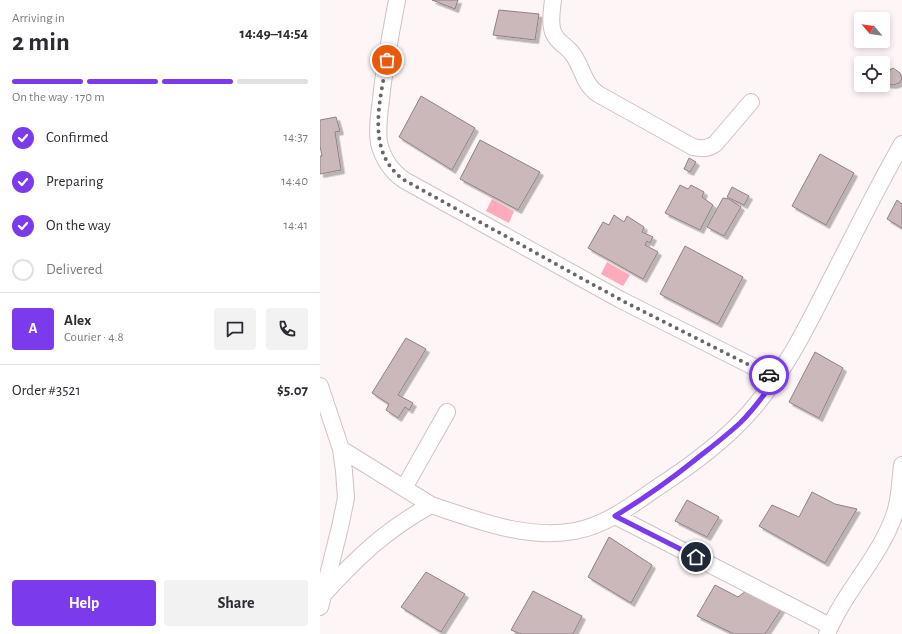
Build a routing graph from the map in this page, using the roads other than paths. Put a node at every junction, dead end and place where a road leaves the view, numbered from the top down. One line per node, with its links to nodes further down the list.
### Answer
1 (397, 0): 6 (street)
2 (554, 0): 3 (street)
3 (751, 102)
4 (902, 144): 5 (street)
5 (895, 168): 6 (street)
6 (776, 378): 13 (street)
7 (320, 386): 9 (street)
8 (447, 412): 11 (street)
9 (341, 449): 11 (street); 14 (street)
10 (902, 465): 15 (street)
11 (404, 488): 12 (street)
12 (431, 505): 13 (street); 14 (street)
13 (615, 516): 15 (street)
14 (322, 601)
15 (828, 630)

